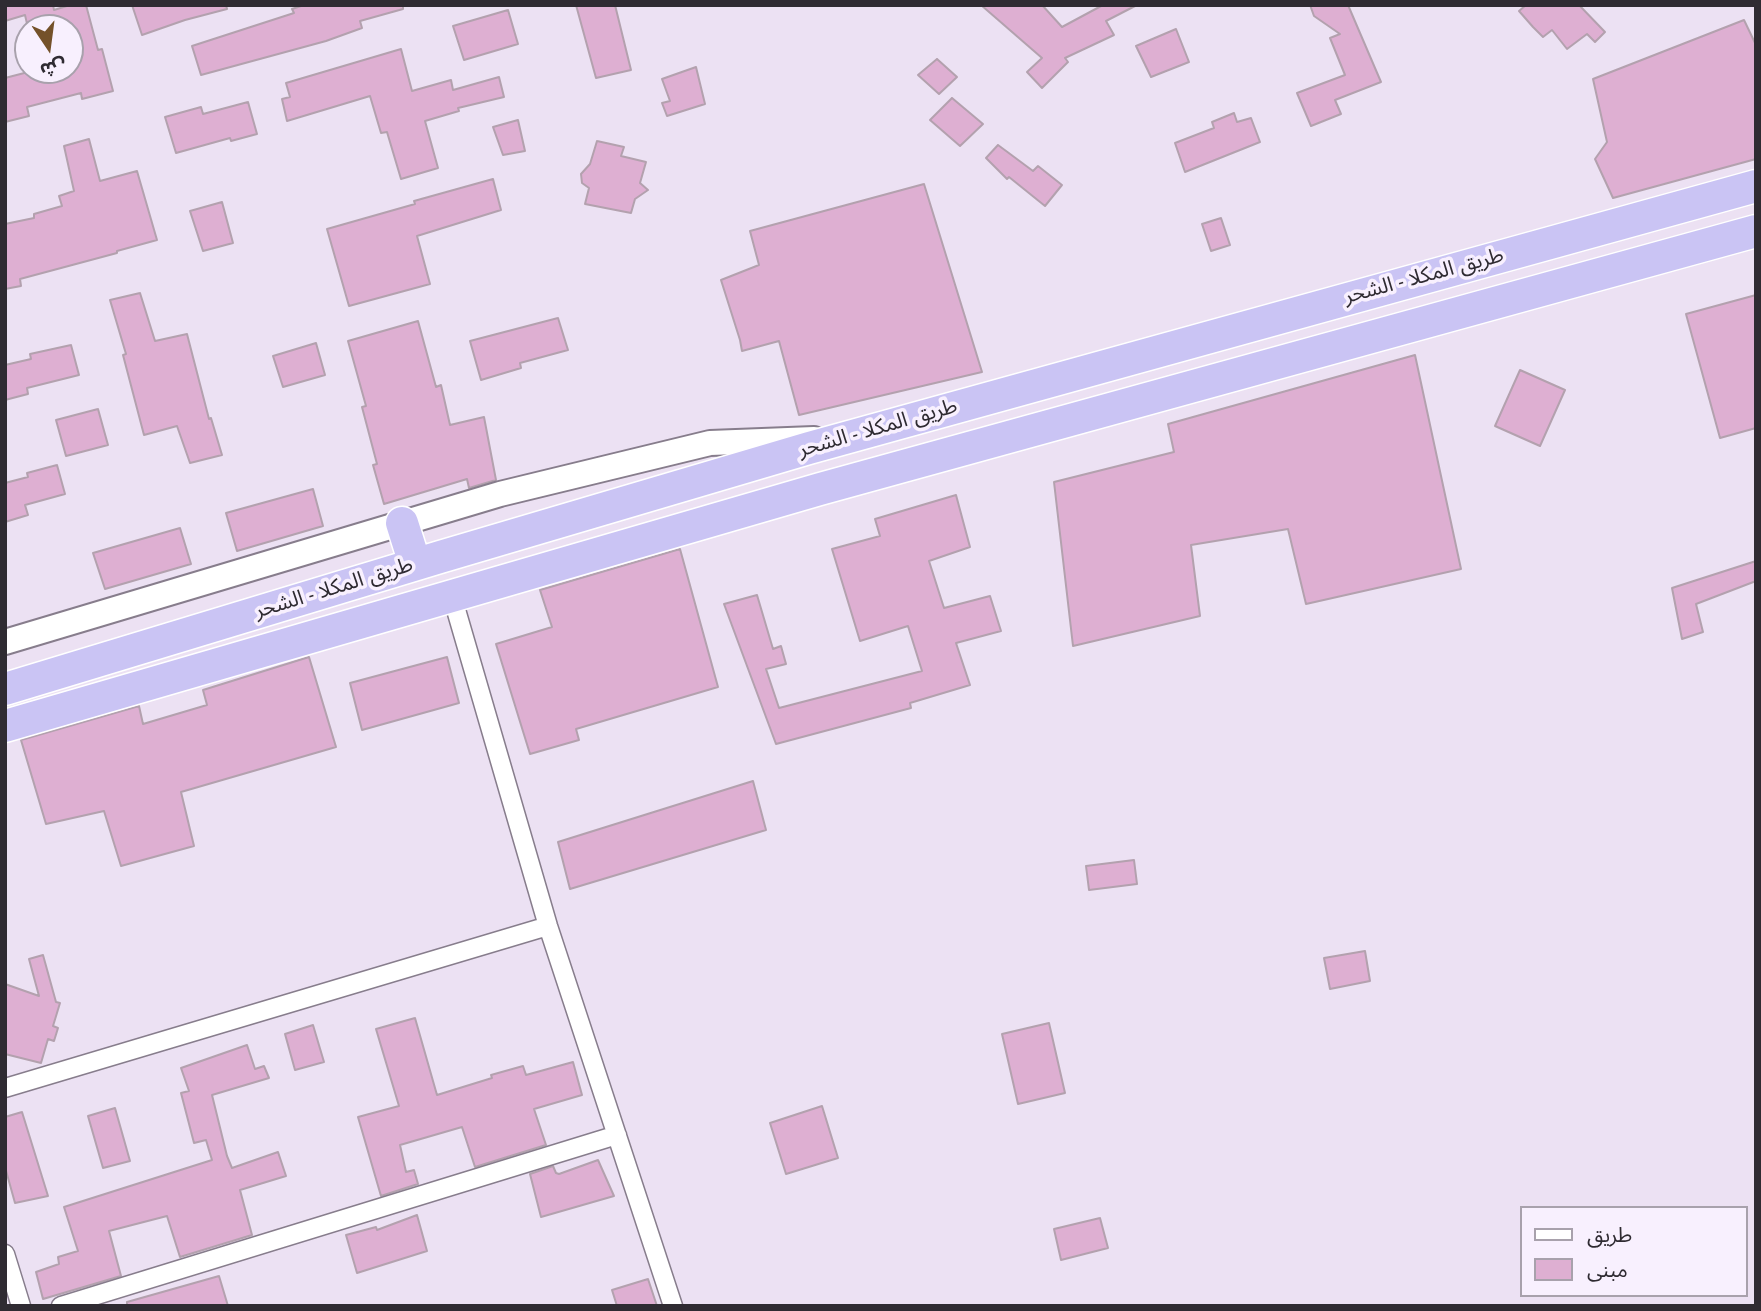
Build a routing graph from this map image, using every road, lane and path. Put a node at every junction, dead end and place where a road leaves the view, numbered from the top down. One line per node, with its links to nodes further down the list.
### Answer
1 (1756, 187): 3 (highway, طريق المكلا - الشحر)
2 (1756, 231): 4 (highway, طريق المكلا - الشحر)
3 (1398, 284): 4 (highway); 5 (highway, طريق المكلا - الشحر)
4 (1410, 325): 7 (highway, طريق المكلا - الشحر)
5 (846, 438): 6 (highway, طريق المكلا - الشحر); 8 (street)
6 (809, 448): 7 (highway); 9 (highway, طريق المكلا - الشحر)
7 (820, 489): 10 (highway, طريق المكلا - الشحر)
8 (402, 523): 9 (highway); 11 (street)
9 (428, 560): 10 (highway); 12 (highway, طريق المكلا - الشحر)
10 (452, 596): 13 (highway, طريق المكلا - الشحر); 14 (street)
11 (5, 642)
12 (5, 689)
13 (5, 726)
14 (548, 926): 15 (street); 16 (street)
15 (5, 1088)
16 (617, 1135): 19 (street); 20 (street)
17 (5, 1254): 18 (street)
18 (21, 1306)
19 (61, 1306)
20 (673, 1306)

